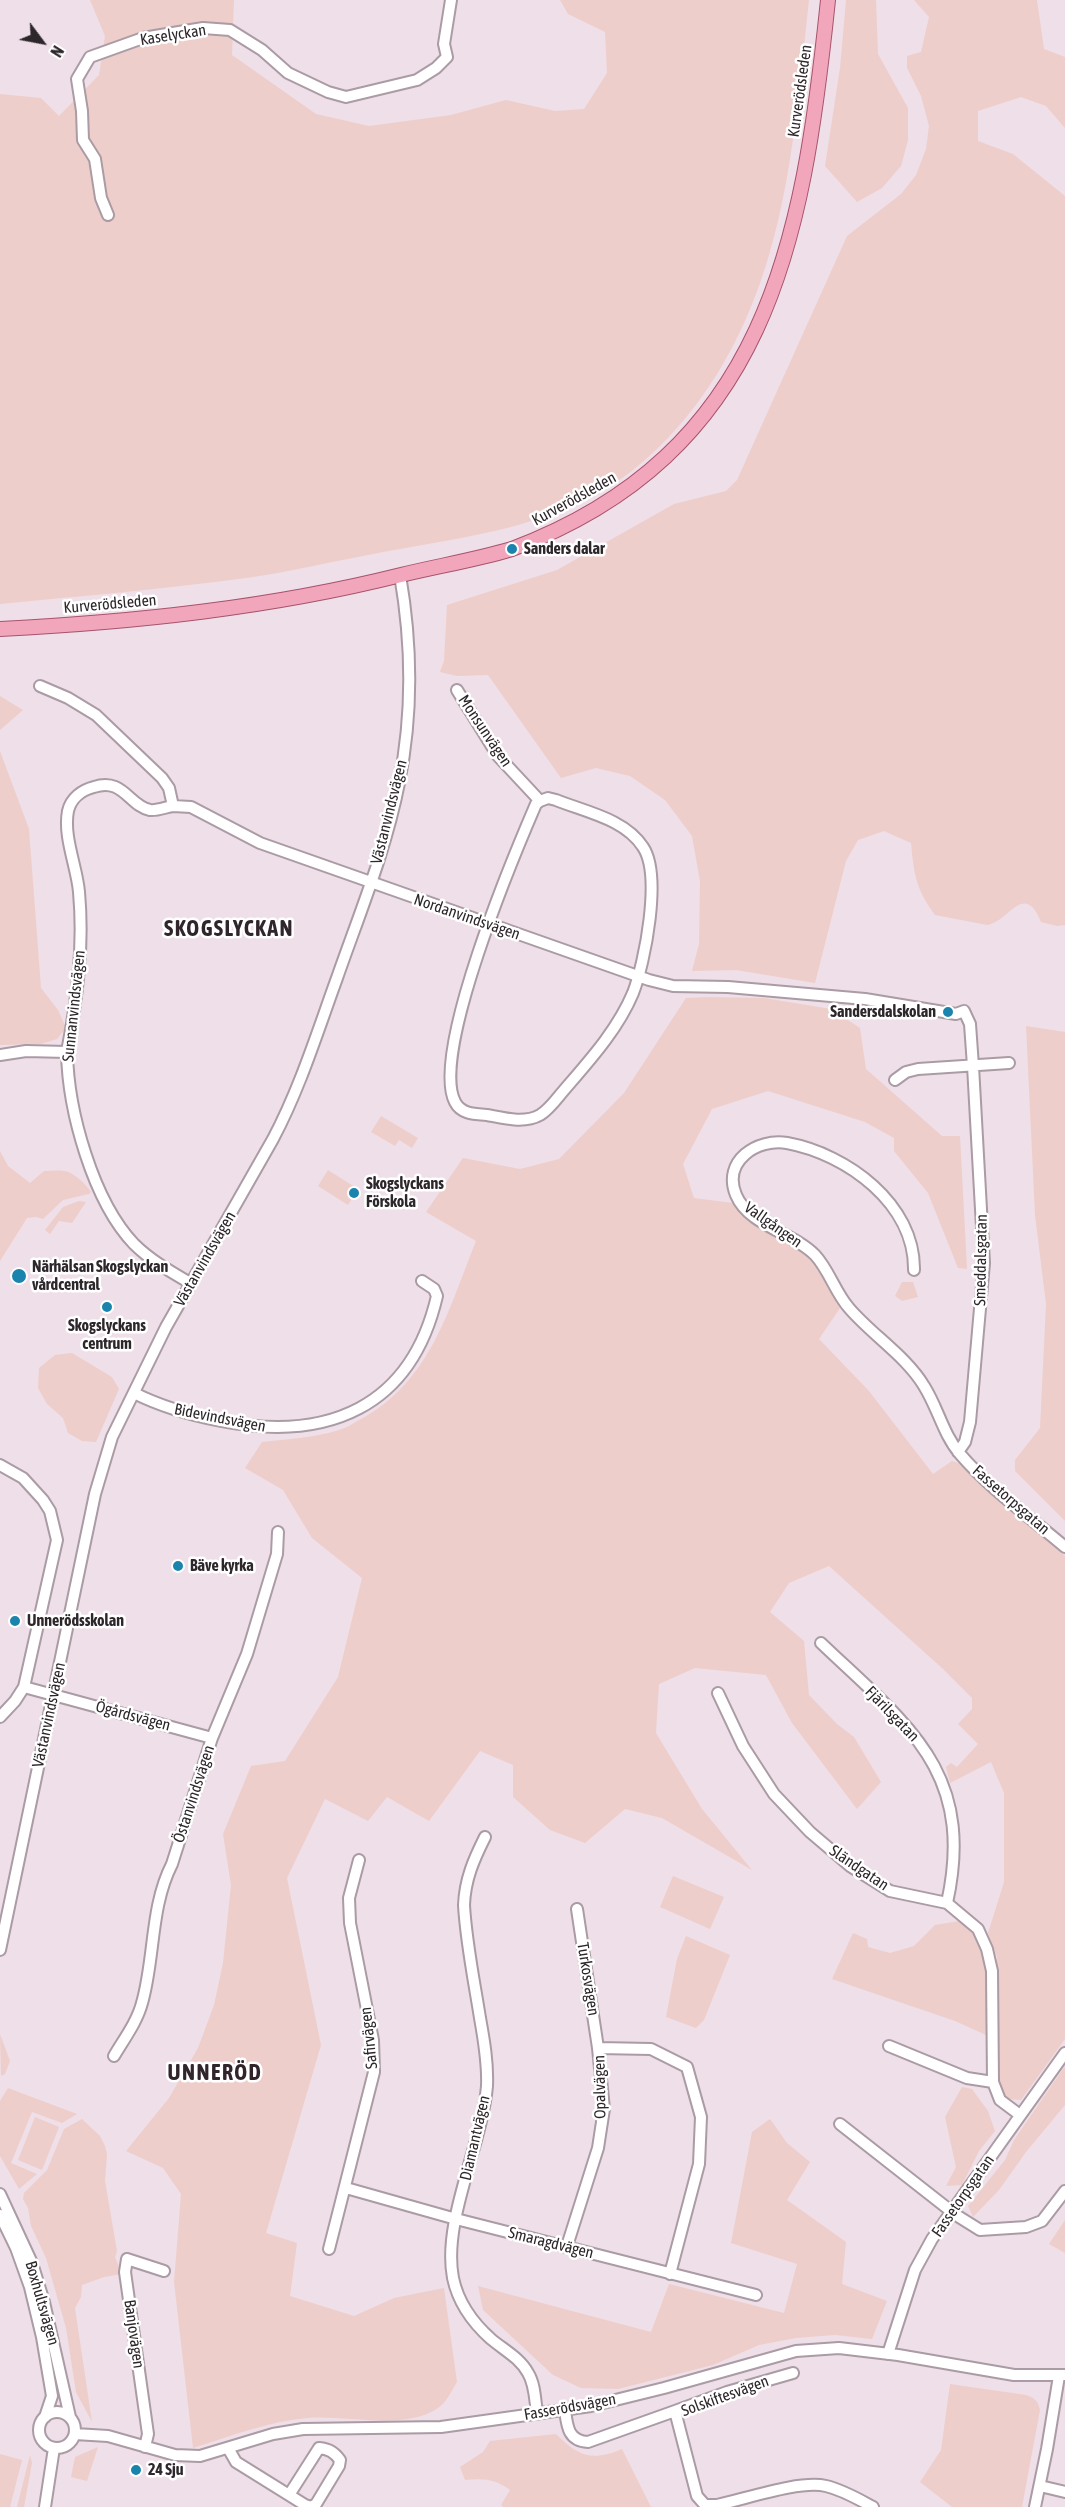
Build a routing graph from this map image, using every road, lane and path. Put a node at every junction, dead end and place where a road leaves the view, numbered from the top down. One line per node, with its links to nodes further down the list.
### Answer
1 (451, 0): 3 (street, Kaselyckan)
2 (828, 0): 4 (main road, Kurverödsleden)
3 (108, 215)
4 (400, 575): 5 (main road, Kurverödsleden); 10 (street, Västanvindsvägen)
5 (0, 629)
6 (40, 686): 9 (street)
7 (457, 690): 8 (street, Monsunvägen)
8 (540, 801): 11 (street); 12 (street)
9 (173, 806): 10 (street, Nordanvindsvägen); 14 (street, Sunnanvindsvägen)
10 (370, 884): 11 (street, Nordanvindsvägen); 21 (street, Västanvindsvägen)
11 (489, 924): 12 (street, Nordanvindsvägen); 12 (street)
12 (638, 976): 13 (street, Nordanvindsvägen)
13 (960, 1012): 17 (street, Smeddalsgatan)
14 (67, 1052): 15 (street); 21 (street, Sunnanvindsvägen)
15 (0, 1055)
16 (1009, 1063): 17 (street)
17 (973, 1065): 18 (street); 23 (street, Smeddalsgatan)
18 (895, 1080)
19 (914, 1270): 23 (street, Vallgången)
20 (422, 1281): 22 (street, Bidevindsvägen)
21 (190, 1283): 22 (street, Västanvindsvägen)
22 (134, 1393): 30 (street, Västanvindsvägen)
23 (958, 1452): 26 (street, Fassetorpsgatan)
24 (0, 1465): 28 (street)
25 (278, 1532): 32 (street, Östanvindsvägen)
26 (1065, 1547)
27 (821, 1643): 35 (street, Fjärilsgatan)
28 (24, 1687): 30 (street, Ögårdsvägen); 31 (street)
29 (718, 1693): 35 (street, Sländgatan)
30 (54, 1694): 32 (street, Ögårdsvägen); 37 (street, Västanvindsvägen)
31 (0, 1717)
32 (212, 1738): 41 (street, Östanvindsvägen)
33 (485, 1837): 50 (street, Diamantvägen)
34 (360, 1860): 45 (street, Safirvägen)
35 (947, 1903): 42 (street, Sländgatan)
36 (577, 1909): 39 (street, Turkosvägen)
37 (0, 1950)
38 (889, 2046): 42 (street)
39 (598, 2048): 51 (street, Opalvägen); 54 (street, Opalvägen)
40 (1065, 2053): 43 (street, Fassetorpsgatan)
41 (114, 2056)
42 (993, 2082): 43 (street)
43 (1020, 2115): 48 (street, Fassetorpsgatan)
44 (840, 2124): 48 (street)
45 (346, 2188): 50 (street, Smaragdvägen); 52 (street, Safirvägen)
46 (1065, 2191): 48 (street)
47 (0, 2194): 63 (street, Boxhultsvägen)
48 (951, 2211): 56 (street, Fassetorpsgatan)
49 (0, 2215): 62 (street, Boxhultsvägen)
50 (456, 2219): 51 (street, Smaragdvägen); 61 (street, Diamantvägen)
51 (567, 2246): 54 (street, Smaragdvägen)
52 (329, 2249)
53 (164, 2271): 65 (street, Banjovägen)
54 (670, 2274): 55 (street, Smaragdvägen)
55 (756, 2295)
56 (888, 2354): 58 (street, Fasserödsvägen); 59 (street, Fasserödsvägen)
57 (794, 2373): 60 (street, Solskiftesvägen)
58 (1062, 2376): 68 (street)
59 (565, 2410): 60 (street); 61 (street, Fasserödsvägen)
60 (675, 2411): 72 (street, Solskiftesvägen)
61 (537, 2413): 67 (street, Fasserödsvägen)
62 (45, 2417): 63 (street); 66 (street, Boxhultsvägen)
63 (69, 2417): 64 (street, Boxhultsvägen)
64 (75, 2434): 65 (street, Fasserödsvägen); 66 (street)
65 (146, 2447): 67 (street, Fasserödsvägen)
66 (54, 2448): 71 (street)
67 (228, 2448): 70 (street)
68 (1040, 2486): 69 (street); 73 (street)
69 (1065, 2492)
70 (289, 2495): 70 (street)
71 (45, 2507)
72 (873, 2507)
73 (1035, 2507)

